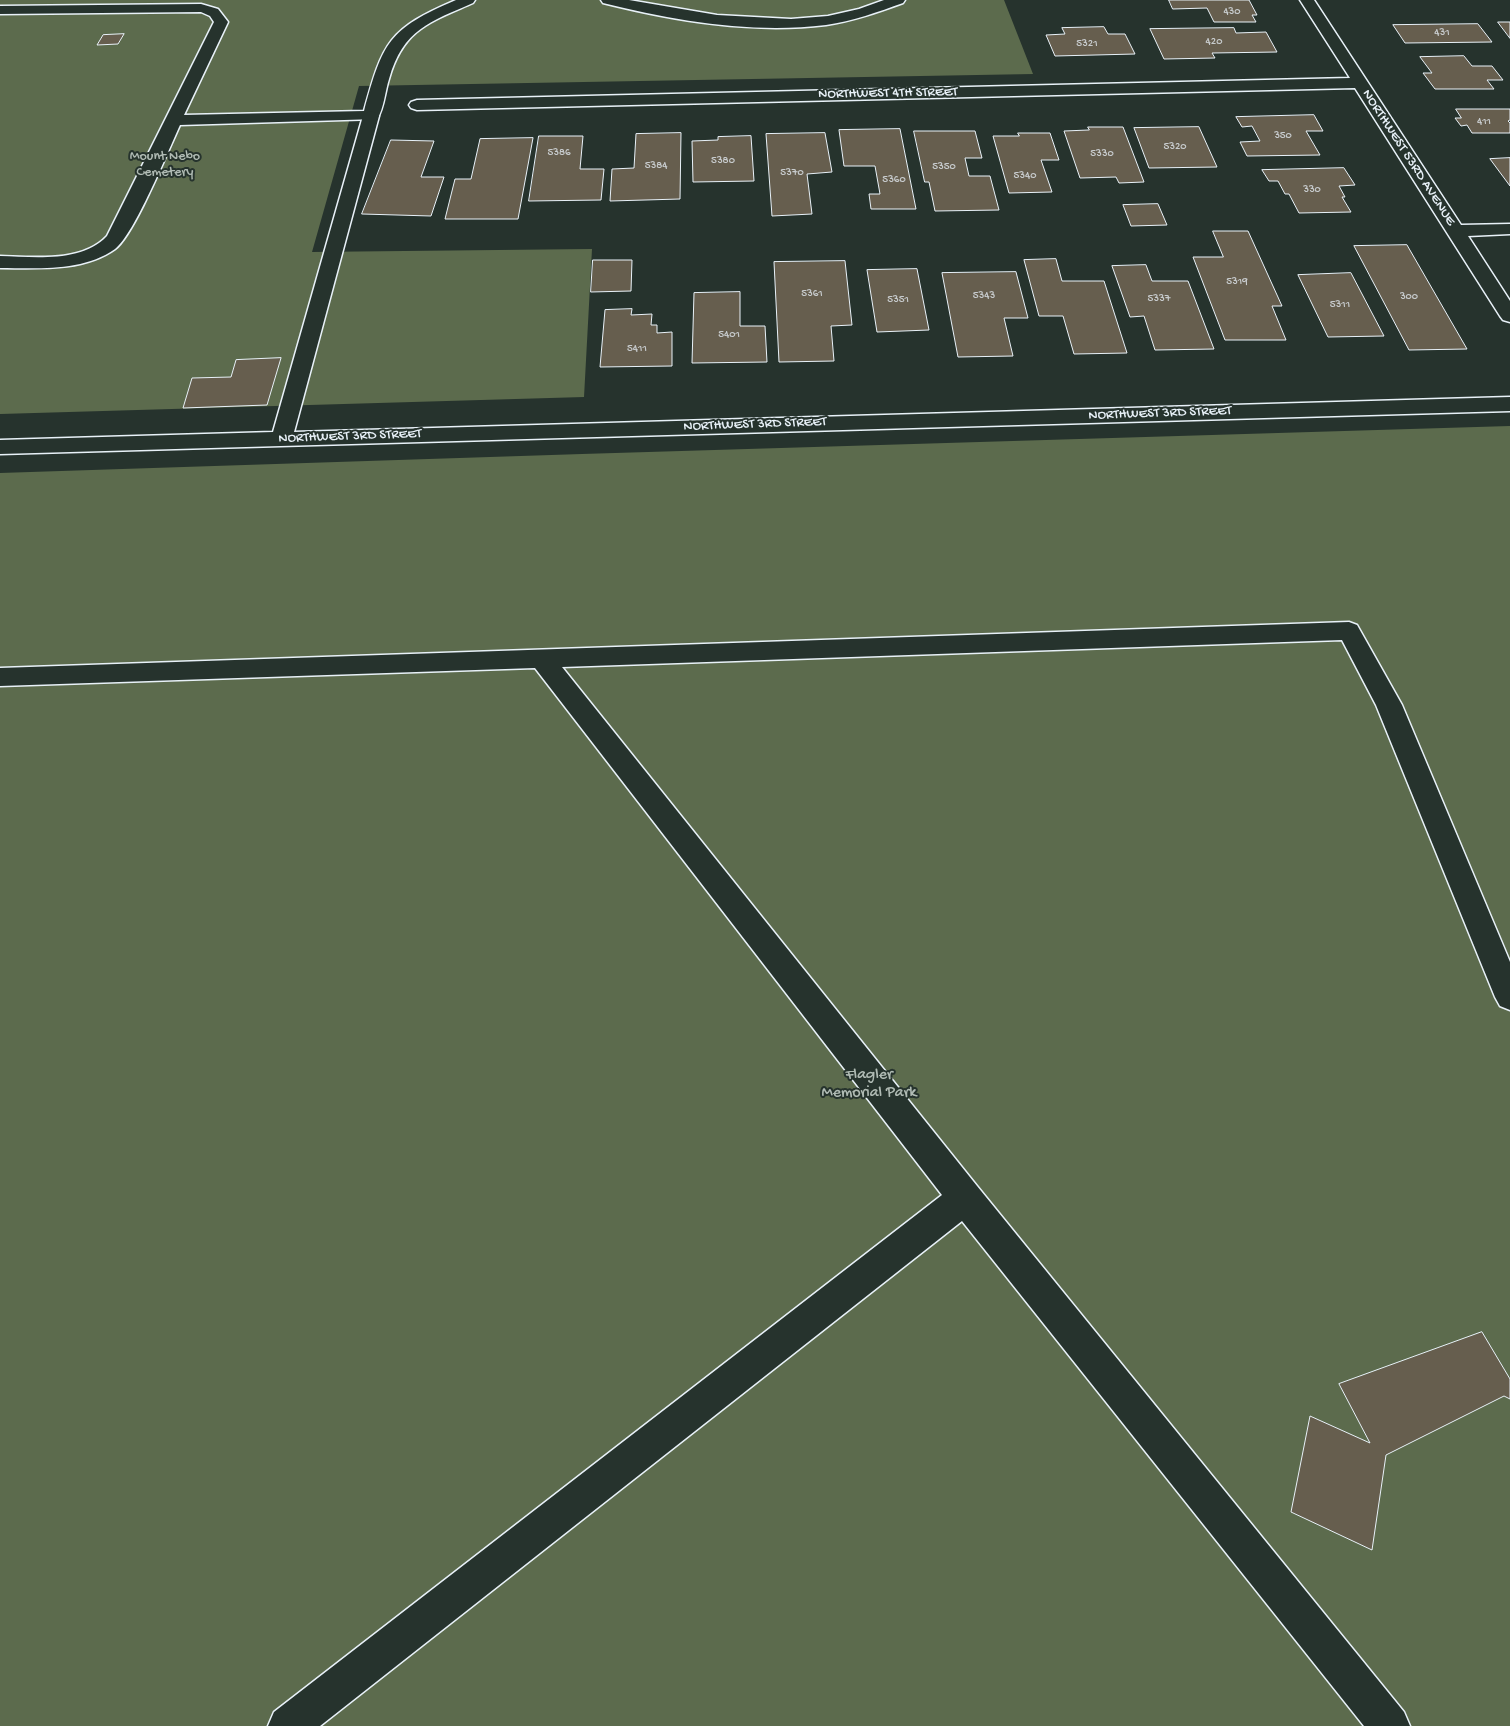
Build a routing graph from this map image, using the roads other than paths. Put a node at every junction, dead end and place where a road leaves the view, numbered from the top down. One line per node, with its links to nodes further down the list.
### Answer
1 (468, 0): 9 (street)
2 (608, 0): 3 (street)
3 (898, 0)
4 (1307, 0): 7 (street, NORTHWEST 53RD AVENUE)
5 (95, 4): 6 (street); 10 (street)
6 (0, 10)
7 (1359, 83): 8 (street, NORTHWEST 4TH STREET); 12 (street, NORTHWEST 53RD AVENUE)
8 (417, 104)
9 (370, 116): 10 (street); 16 (street)
10 (174, 120): 13 (street)
11 (1510, 229): 12 (street)
12 (1455, 231): 14 (street, NORTHWEST 53RD AVENUE)
13 (0, 262)
14 (1510, 316)
15 (1510, 404): 16 (street, NORTHWEST 3RD STREET)
16 (282, 438): 17 (street, NORTHWEST 3RD STREET)
17 (0, 447)
18 (540, 658): 19 (street); 20 (street); 21 (street)
19 (0, 678)
20 (1510, 996)
21 (965, 1198): 22 (street); 23 (street)
22 (288, 1726)
23 (1390, 1726)

